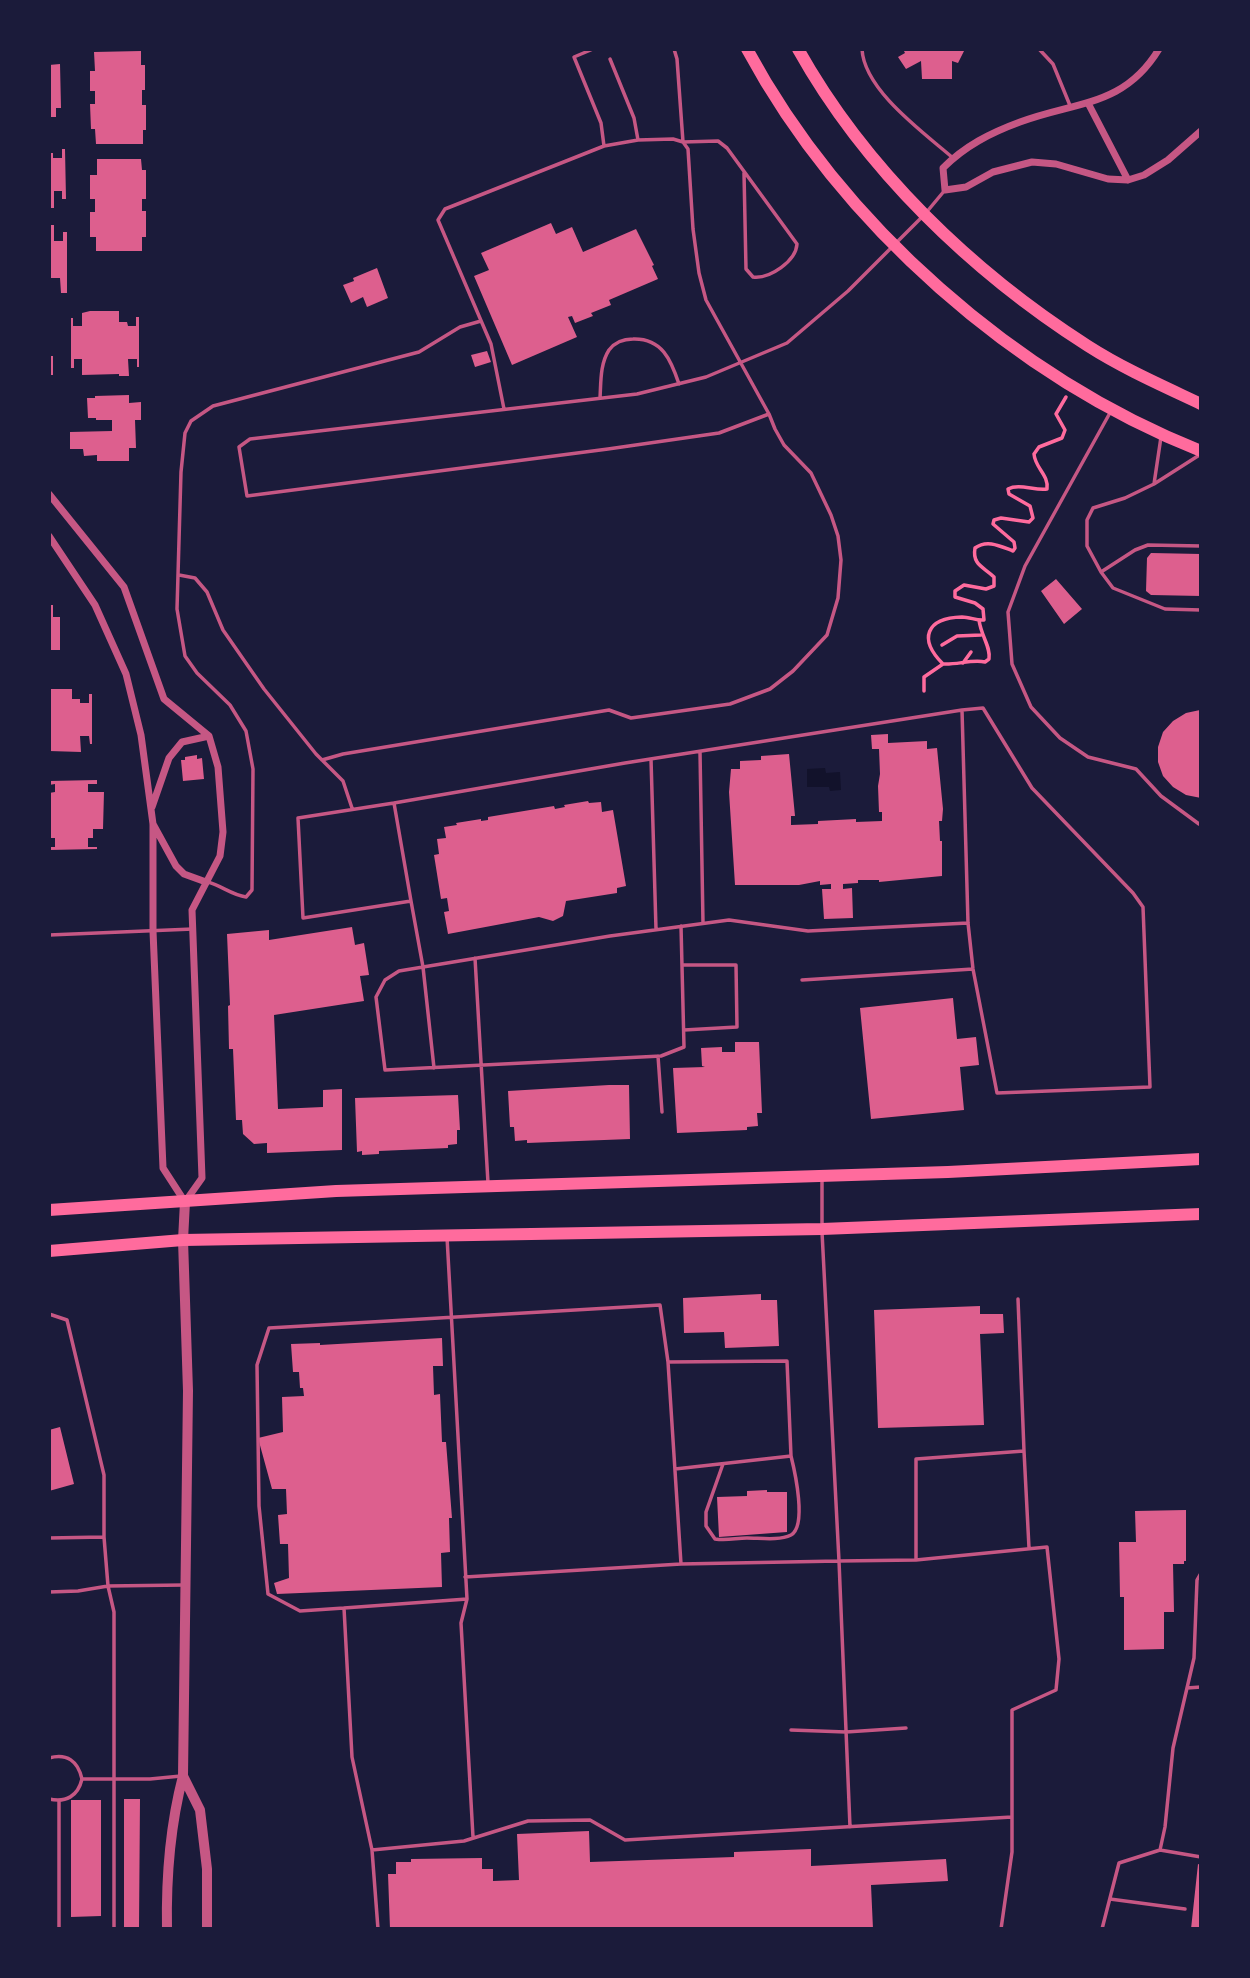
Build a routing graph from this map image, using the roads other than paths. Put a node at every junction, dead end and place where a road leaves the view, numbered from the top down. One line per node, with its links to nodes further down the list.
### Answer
1 (593, 49): 14 (lane)
2 (674, 49): 13 (lane)
3 (747, 49): 20 (main road)
4 (797, 49): 19 (main road)
5 (862, 49): 15 (lane)
6 (1039, 49): 10 (lane)
7 (1159, 49): 9 (street)
8 (610, 59): 12 (lane)
9 (1088, 103): 10 (street); 17 (street)
10 (1071, 108): 15 (street)
11 (1201, 131): 17 (street)
12 (638, 141): 13 (lane); 14 (lane)
13 (683, 142): 16 (lane); 22 (lane)
14 (604, 146): 21 (lane)
15 (953, 158): 18 (street)
16 (744, 173): 16 (lane)
17 (1128, 180): 18 (street)
18 (945, 190): 19 (lane)
19 (925, 214): 20 (lane); 25 (main road)
20 (894, 243): 22 (lane); 27 (main road)
21 (481, 321): 26 (lane); 36 (lane)
22 (740, 364): 23 (lane); 28 (lane)
23 (679, 384): 24 (lane); 24 (lane)
24 (600, 398): 26 (lane)
25 (1201, 404)
26 (504, 409): 28 (lane)
27 (1112, 409): 29 (main road); 46 (lane)
28 (769, 414): 42 (lane)
29 (1162, 435): 30 (main road); 31 (lane)
30 (1201, 452): 31 (lane)
31 (1154, 484): 35 (lane)
32 (49, 494): 39 (street)
33 (49, 536): 45 (street)
34 (1201, 546): 35 (lane)
35 (1101, 572): 37 (lane)
36 (179, 575): 42 (lane); 48 (lane)
37 (1201, 610)
38 (962, 710): 40 (lane); 51 (lane); 60 (lane)
39 (209, 736): 45 (street); 48 (street)
40 (700, 752): 41 (lane); 50 (lane)
41 (652, 759): 43 (lane); 54 (lane)
42 (322, 760): 44 (lane)
43 (394, 803): 44 (lane); 49 (lane)
44 (352, 808): 49 (lane)
45 (152, 809): 47 (street)
46 (1201, 823)
47 (152, 824): 48 (street); 55 (street)
48 (206, 881): 53 (street)
49 (411, 901): 59 (lane)
50 (703, 923): 51 (lane); 52 (lane)
51 (968, 923): 60 (lane)
52 (681, 926): 54 (lane); 58 (lane)
53 (193, 929): 55 (lane); 70 (street)
54 (656, 929): 57 (lane)
55 (153, 931): 56 (lane); 70 (street)
56 (49, 935)
57 (475, 958): 59 (lane); 64 (lane)
58 (682, 965): 62 (lane); 62 (lane)
59 (423, 967): 65 (lane); 65 (lane)
60 (973, 968): 61 (lane)
61 (802, 980)
62 (684, 1030): 63 (lane)
63 (658, 1056): 64 (lane); 66 (lane)
64 (480, 1066): 65 (lane); 69 (lane)
65 (434, 1068)
66 (662, 1112)
67 (1201, 1159): 68 (main road)
68 (822, 1175): 69 (main road); 73 (lane)
69 (489, 1186): 70 (main road)
70 (185, 1202): 71 (main road); 75 (street)
71 (49, 1210)
72 (1201, 1214): 73 (main road)
73 (822, 1229): 74 (main road); 89 (lane)
74 (447, 1235): 75 (main road); 79 (lane)
75 (183, 1240): 76 (main road); 93 (street)
76 (49, 1251)
77 (1018, 1299): 81 (lane)
78 (49, 1314): 85 (lane)
79 (451, 1317): 80 (lane); 92 (lane); 97 (lane)
80 (668, 1362): 82 (lane); 84 (lane)
81 (1024, 1451): 87 (lane); 88 (lane)
82 (791, 1457): 83 (lane); 83 (lane)
83 (723, 1464): 84 (lane)
84 (676, 1469): 90 (lane)
85 (104, 1537): 86 (lane); 94 (lane)
86 (49, 1538)
87 (1028, 1548): 88 (lane); 109 (lane)
88 (916, 1560): 89 (lane)
89 (839, 1561): 90 (lane); 102 (lane)
90 (681, 1564): 92 (lane)
91 (1201, 1573): 99 (lane)
92 (466, 1577): 96 (lane)
93 (187, 1585): 94 (lane); 104 (street)
94 (108, 1586): 95 (lane); 106 (lane)
95 (49, 1592)
96 (467, 1599): 97 (lane); 111 (lane)
97 (344, 1608): 112 (lane)
98 (1201, 1687): 99 (lane)
99 (1187, 1688): 113 (lane)
100 (906, 1728): 102 (lane)
101 (792, 1730): 102 (lane)
102 (846, 1732): 110 (lane)
103 (49, 1758): 105 (lane)
104 (183, 1776): 106 (lane); 119 (street); 120 (street)
105 (82, 1779): 106 (lane); 108 (lane)
106 (114, 1779): 118 (lane)
107 (49, 1799): 108 (lane)
108 (59, 1801): 117 (lane)
109 (1012, 1817): 110 (lane); 122 (lane)
110 (850, 1827): 111 (lane)
111 (473, 1838): 112 (lane)
112 (372, 1850): 121 (lane)
113 (1160, 1850): 114 (lane); 115 (lane)
114 (1201, 1857)
115 (1110, 1899): 116 (lane); 123 (lane)
116 (1185, 1909)
117 (60, 1929)
118 (114, 1929)
119 (167, 1929)
120 (207, 1929)
121 (378, 1929)
122 (1001, 1929)
123 (1102, 1929)

